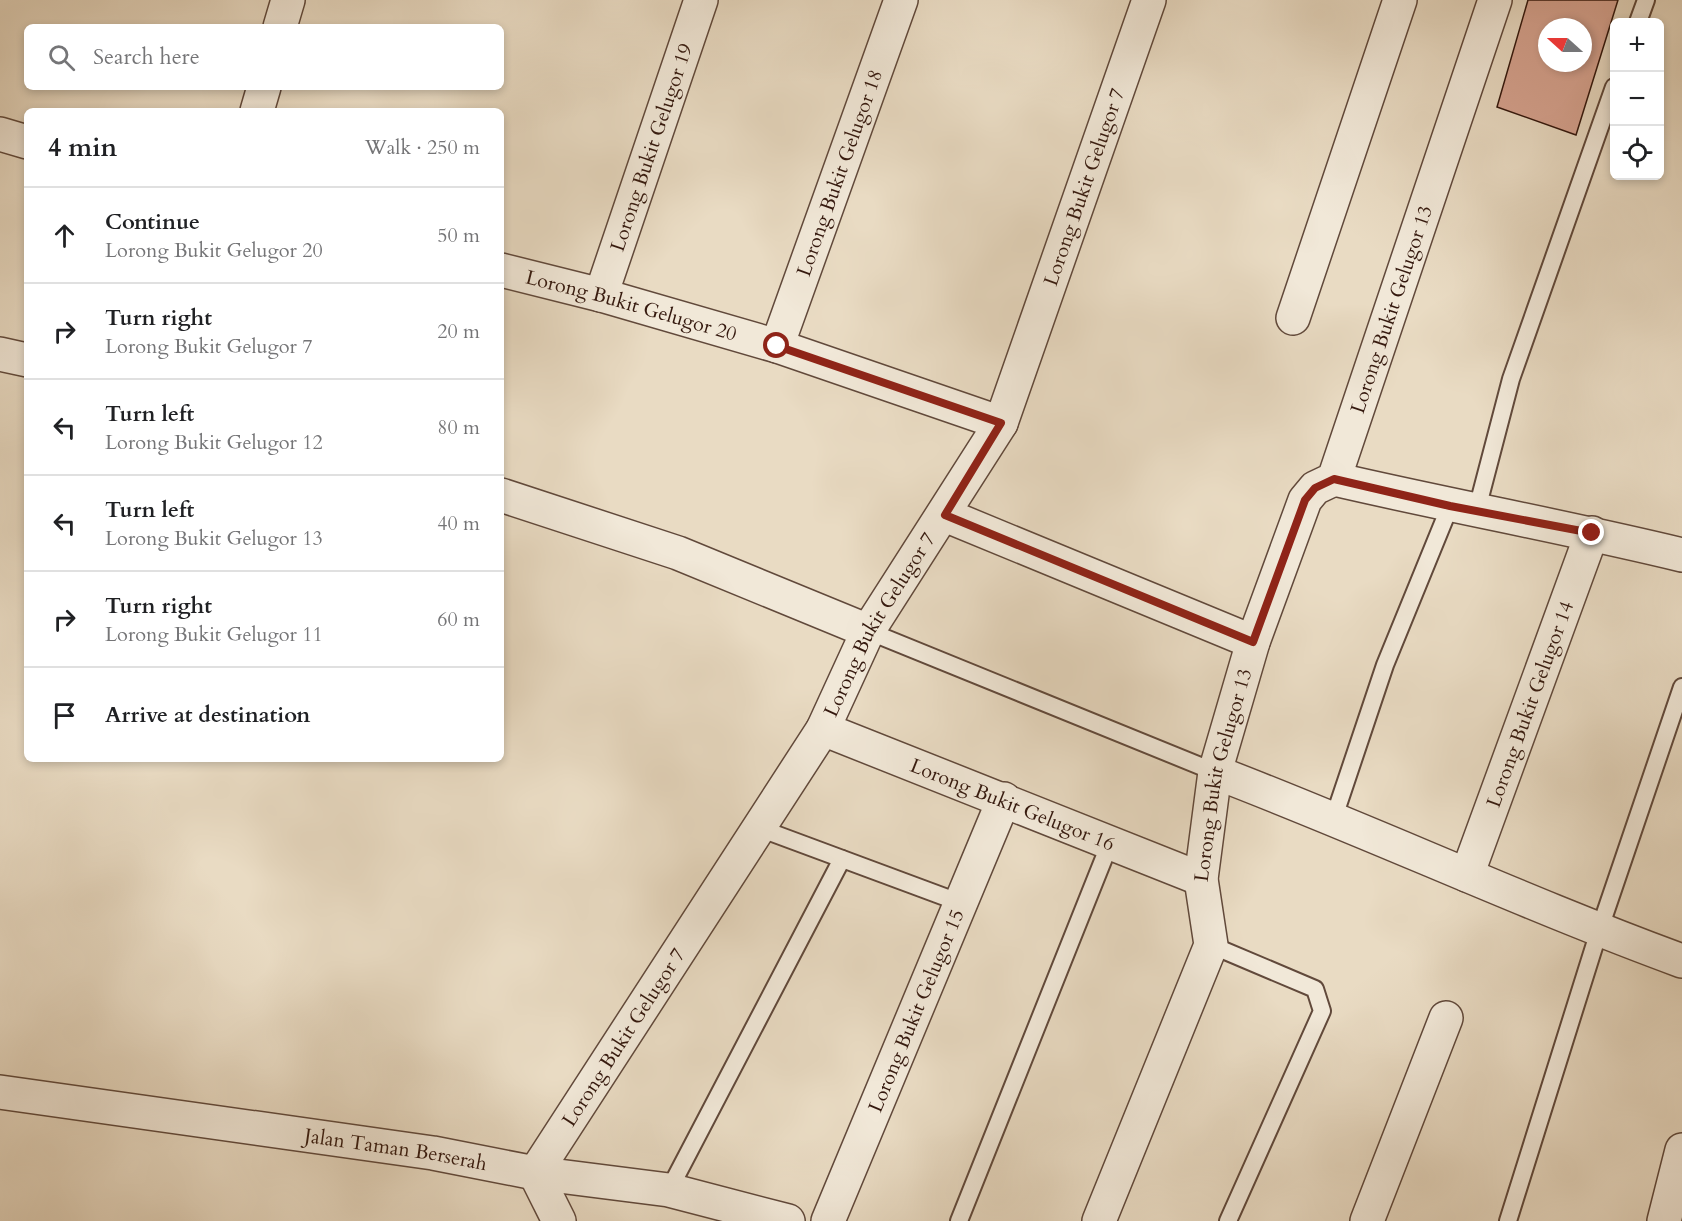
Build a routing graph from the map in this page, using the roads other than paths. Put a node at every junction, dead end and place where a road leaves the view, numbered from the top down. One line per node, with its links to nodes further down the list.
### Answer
1 (288, 0): 9 (street)
2 (700, 0): 16 (street, Lorong Bukit Gelugor 19)
3 (901, 0): 18 (street, Lorong Bukit Gelugor 18)
4 (1149, 0): 21 (street, Lorong Bukit Gelugor 7)
5 (1400, 0): 17 (street)
6 (1495, 0): 22 (street, Lorong Bukit Gelugor 13)
7 (1646, 0): 8 (lane)
8 (1639, 18)
9 (281, 24)
10 (263, 90): 12 (street)
11 (1610, 98): 24 (lane)
12 (258, 108)
13 (0, 134): 14 (street)
14 (24, 141)
15 (504, 271): 16 (street, Lorong Bukit Gelugor 20)
16 (601, 295): 18 (street, Lorong Bukit Gelugor 20)
17 (1293, 318)
18 (777, 346): 21 (street, Lorong Bukit Gelugor 20)
19 (0, 354): 20 (street)
20 (24, 359)
21 (1001, 423): 25 (street, Lorong Bukit Gelugor 7)
22 (1334, 479): 24 (street); 29 (street, Lorong Bukit Gelugor 13)
23 (504, 496): 28 (street)
24 (1464, 508): 26 (street); 34 (lane)
25 (945, 515): 28 (street, Lorong Bukit Gelugor 7); 29 (street)
26 (1592, 533): 27 (street); 38 (street, Lorong Bukit Gelugor 14)
27 (1682, 555)
28 (868, 631): 31 (street, Lorong Bukit Gelugor 7); 32 (lane)
29 (1253, 642): 32 (street, Lorong Bukit Gelugor 13)
30 (1682, 687): 41 (lane)
31 (823, 729): 33 (street, Lorong Bukit Gelugor 16); 35 (street, Lorong Bukit Gelugor 7)
32 (1215, 772): 34 (street); 39 (street, Lorong Bukit Gelugor 13)
33 (1004, 799): 36 (street, Lorong Bukit Gelugor 16); 40 (street, Lorong Bukit Gelugor 15)
34 (1334, 817): 38 (street)
35 (759, 828): 37 (lane); 47 (street, Lorong Bukit Gelugor 7)
36 (1110, 843): 39 (street, Lorong Bukit Gelugor 16); 52 (lane)
37 (842, 859): 40 (lane); 48 (lane)
38 (1467, 875): 41 (street)
39 (1202, 879): 42 (street, Lorong Bukit Gelugor 13)
40 (961, 903): 51 (street, Lorong Bukit Gelugor 15)
41 (1599, 931): 43 (street); 56 (lane)
42 (1211, 945): 53 (street, Lorong Bukit Gelugor 13); 54 (lane)
43 (1682, 961)
44 (1446, 1018): 55 (street)
45 (0, 1092): 47 (street, Jalan Taman Berserah)
46 (1681, 1158): 57 (street)
47 (535, 1173): 48 (street, Jalan Taman Berserah); 49 (street)
48 (669, 1190): 50 (street, Jalan Taman Berserah)
49 (560, 1221)
50 (788, 1221)
51 (828, 1221)
52 (959, 1221)
53 (1099, 1221)
54 (1228, 1221)
55 (1367, 1221)
56 (1508, 1221)
57 (1664, 1221)

